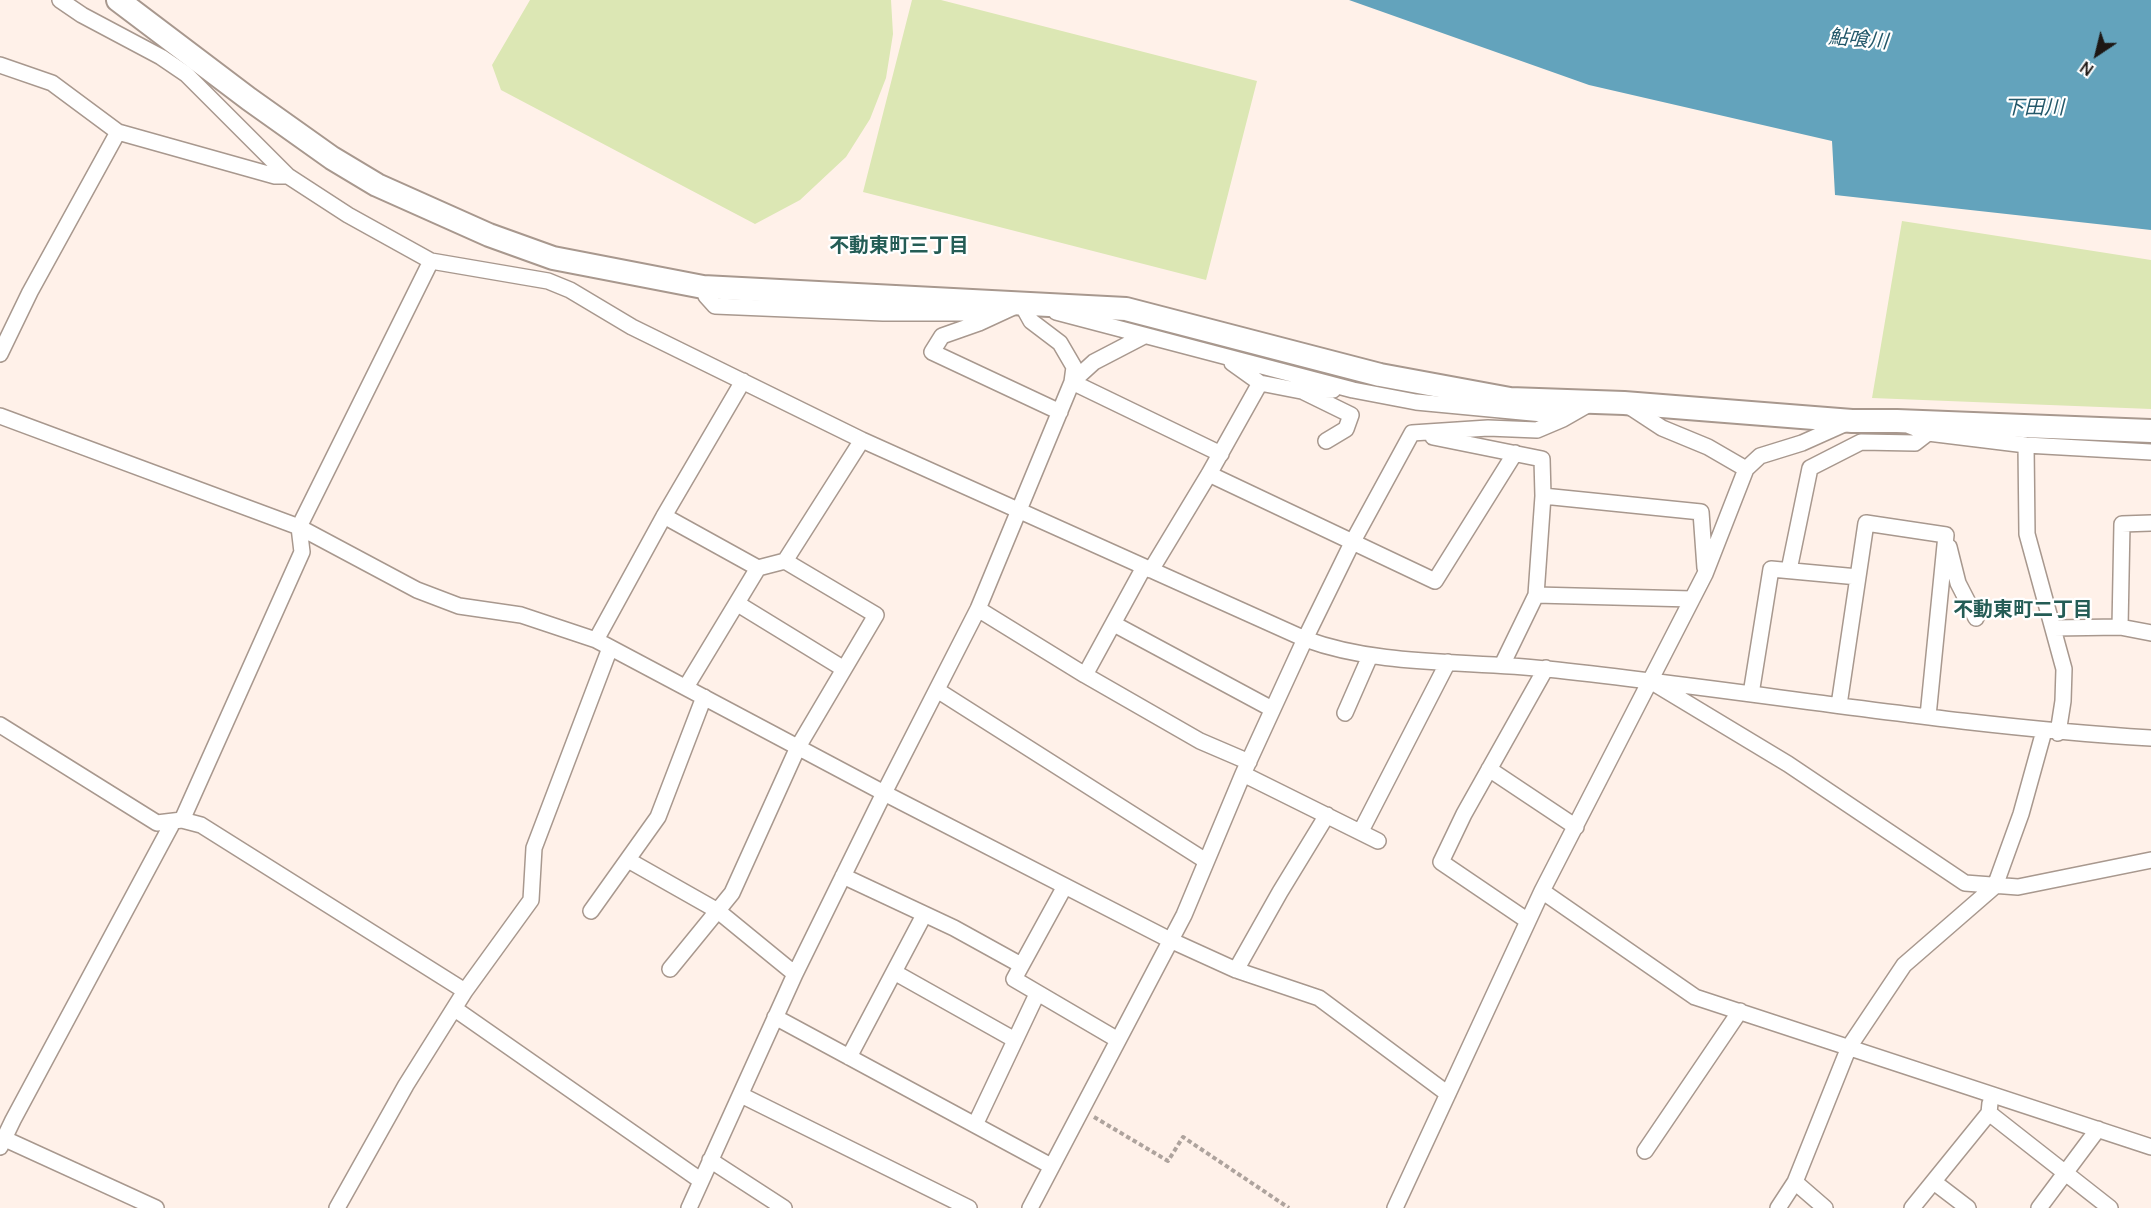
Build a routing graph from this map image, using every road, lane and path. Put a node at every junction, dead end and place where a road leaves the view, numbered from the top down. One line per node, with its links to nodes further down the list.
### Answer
1 (60, 0): 4 (street)
2 (118, 0): 4 (street)
3 (0, 65): 5 (street)
4 (191, 68): 6 (street); 7 (street)
5 (118, 132): 6 (street); 12 (street)
6 (288, 176): 8 (street)
7 (553, 258): 9 (street); 10 (street)
8 (431, 261): 9 (street); 41 (street)
9 (548, 281): 15 (street)
10 (1012, 308): 11 (street); 14 (street); 16 (street); 22 (street)
11 (1144, 336): 13 (street); 16 (street)
12 (0, 354)
13 (1222, 356): 17 (street); 18 (street)
14 (1380, 375): 18 (street); 20 (street)
15 (743, 381): 29 (street); 39 (street)
16 (1072, 382): 22 (street); 34 (street)
17 (1260, 382): 19 (street); 34 (street)
18 (1353, 390): 19 (street); 20 (street)
19 (1301, 391): 30 (street)
20 (1592, 402): 21 (street); 27 (street)
21 (1624, 404): 24 (street); 35 (street)
22 (1060, 412): 38 (street)
23 (0, 416): 41 (street)
24 (1852, 421): 25 (street); 35 (street)
25 (1897, 421): 26 (street); 28 (street)
26 (2151, 431)
27 (1412, 433): 33 (street); 43 (street)
28 (1928, 433): 31 (street); 47 (street)
29 (862, 440): 38 (street); 44 (street)
30 (1326, 441)
31 (2026, 445): 32 (street); 57 (street)
32 (2151, 452)
33 (1515, 453): 37 (street); 43 (street)
34 (1221, 454): 36 (street)
35 (1746, 469): 48 (street)
36 (1209, 474): 43 (street); 46 (street)
37 (1543, 495): 48 (street); 50 (street)
38 (1020, 511): 46 (street); 53 (street)
39 (664, 516): 45 (street); 60 (street)
40 (2151, 523): 56 (street)
41 (299, 527): 60 (street); 85 (street)
42 (1946, 535): 49 (street); 54 (street); 76 (street)
43 (1352, 543): 59 (street)
44 (785, 561): 45 (street); 66 (street)
45 (758, 568): 52 (street)
46 (1148, 568): 55 (street); 59 (street)
47 (1790, 570): 49 (street); 71 (street)
48 (1705, 574): 51 (street)
49 (1858, 577): 73 (street)
50 (1536, 595): 51 (street); 64 (street)
51 (1692, 599): 68 (street)
52 (738, 604): 66 (street); 69 (street)
53 (978, 609): 67 (street); 70 (street)
54 (1976, 618)
55 (1114, 624): 67 (street); 74 (street)
56 (2120, 627): 57 (street); 58 (street)
57 (2054, 628): 78 (street)
58 (2151, 633)
59 (1305, 639): 62 (street); 74 (street)
60 (596, 640): 61 (street)
61 (610, 648): 69 (street); 106 (street)
62 (1370, 656): 63 (street); 75 (street)
63 (1448, 662): 64 (street); 87 (street)
64 (1502, 665): 65 (street)
65 (1546, 668): 68 (street); 82 (street)
66 (844, 669): 80 (street)
67 (1085, 675): 81 (street)
68 (1651, 682): 71 (street); 86 (street); 94 (street)
69 (686, 687): 72 (street)
70 (937, 690): 83 (street); 91 (street)
71 (1751, 694): 73 (street)
72 (704, 697): 80 (street); 89 (street)
73 (1839, 705): 76 (street)
74 (1272, 709): 81 (street)
75 (1344, 712)
76 (1928, 716): 78 (street)
77 (0, 725): 85 (street)
78 (2051, 732): 79 (street); 94 (street)
79 (2151, 738)
80 (798, 747): 83 (street); 97 (street)
81 (1246, 768): 84 (street); 91 (street)
82 (1490, 769): 86 (street); 99 (street)
83 (884, 793): 92 (street); 93 (street)
84 (1327, 815): 87 (street); 103 (street)
85 (177, 821): 106 (street); 122 (street)
86 (1576, 827): 95 (street)
87 (1361, 831): 88 (street)
88 (1378, 841)
89 (628, 860): 96 (street); 97 (street)
90 (2151, 860): 94 (street)
91 (1206, 861): 100 (street)
92 (843, 876): 98 (street); 105 (street)
93 (1065, 886): 100 (street); 101 (street)
94 (1995, 886): 113 (street)
95 (1542, 891): 99 (street); 109 (street)
96 (591, 911)
97 (718, 911): 102 (street); 105 (street)
98 (924, 915): 101 (street); 104 (street)
99 (1528, 921): 115 (street)
100 (1170, 940): 103 (street); 112 (street)
101 (1021, 965): 107 (street)
102 (670, 969)
103 (1236, 970): 115 (street)
104 (894, 972): 111 (street); 114 (street)
105 (795, 974): 110 (street)
106 (465, 991): 108 (street)
107 (1036, 994): 111 (street); 112 (street)
108 (455, 1009): 128 (street); 133 (street)
109 (1740, 1011): 113 (street); 124 (street)
110 (775, 1017): 114 (street); 117 (street)
111 (1015, 1040): 120 (street)
112 (1118, 1040): 118 (street)
113 (1849, 1047): 116 (street); 129 (street)
114 (849, 1057): 120 (street)
115 (1448, 1094): 131 (street)
116 (1991, 1094): 119 (street); 121 (street)
117 (741, 1095): 125 (street); 136 (street)
118 (1081, 1110): 126 (street); 138 (path)
119 (1989, 1113): 127 (street); 130 (street)
120 (975, 1125): 126 (street)
121 (2098, 1129): 123 (street); 127 (street)
122 (2, 1143): 132 (street)
123 (2151, 1147)
124 (1645, 1151)
125 (710, 1160): 128 (street); 135 (street)
126 (1051, 1166): 137 (street)
127 (2066, 1174): 143 (street); 144 (street)
128 (700, 1180): 134 (street)
129 (1795, 1182): 139 (street); 140 (street)
130 (1934, 1182): 141 (street); 142 (street)
131 (1402, 1206)
132 (156, 1208)
133 (337, 1208)
134 (689, 1208)
135 (784, 1208)
136 (969, 1208)
137 (1030, 1208)
138 (1289, 1208)
139 (1778, 1208)
140 (1825, 1208)
141 (1912, 1208)
142 (1968, 1208)
143 (2039, 1208)
144 (2110, 1208)

